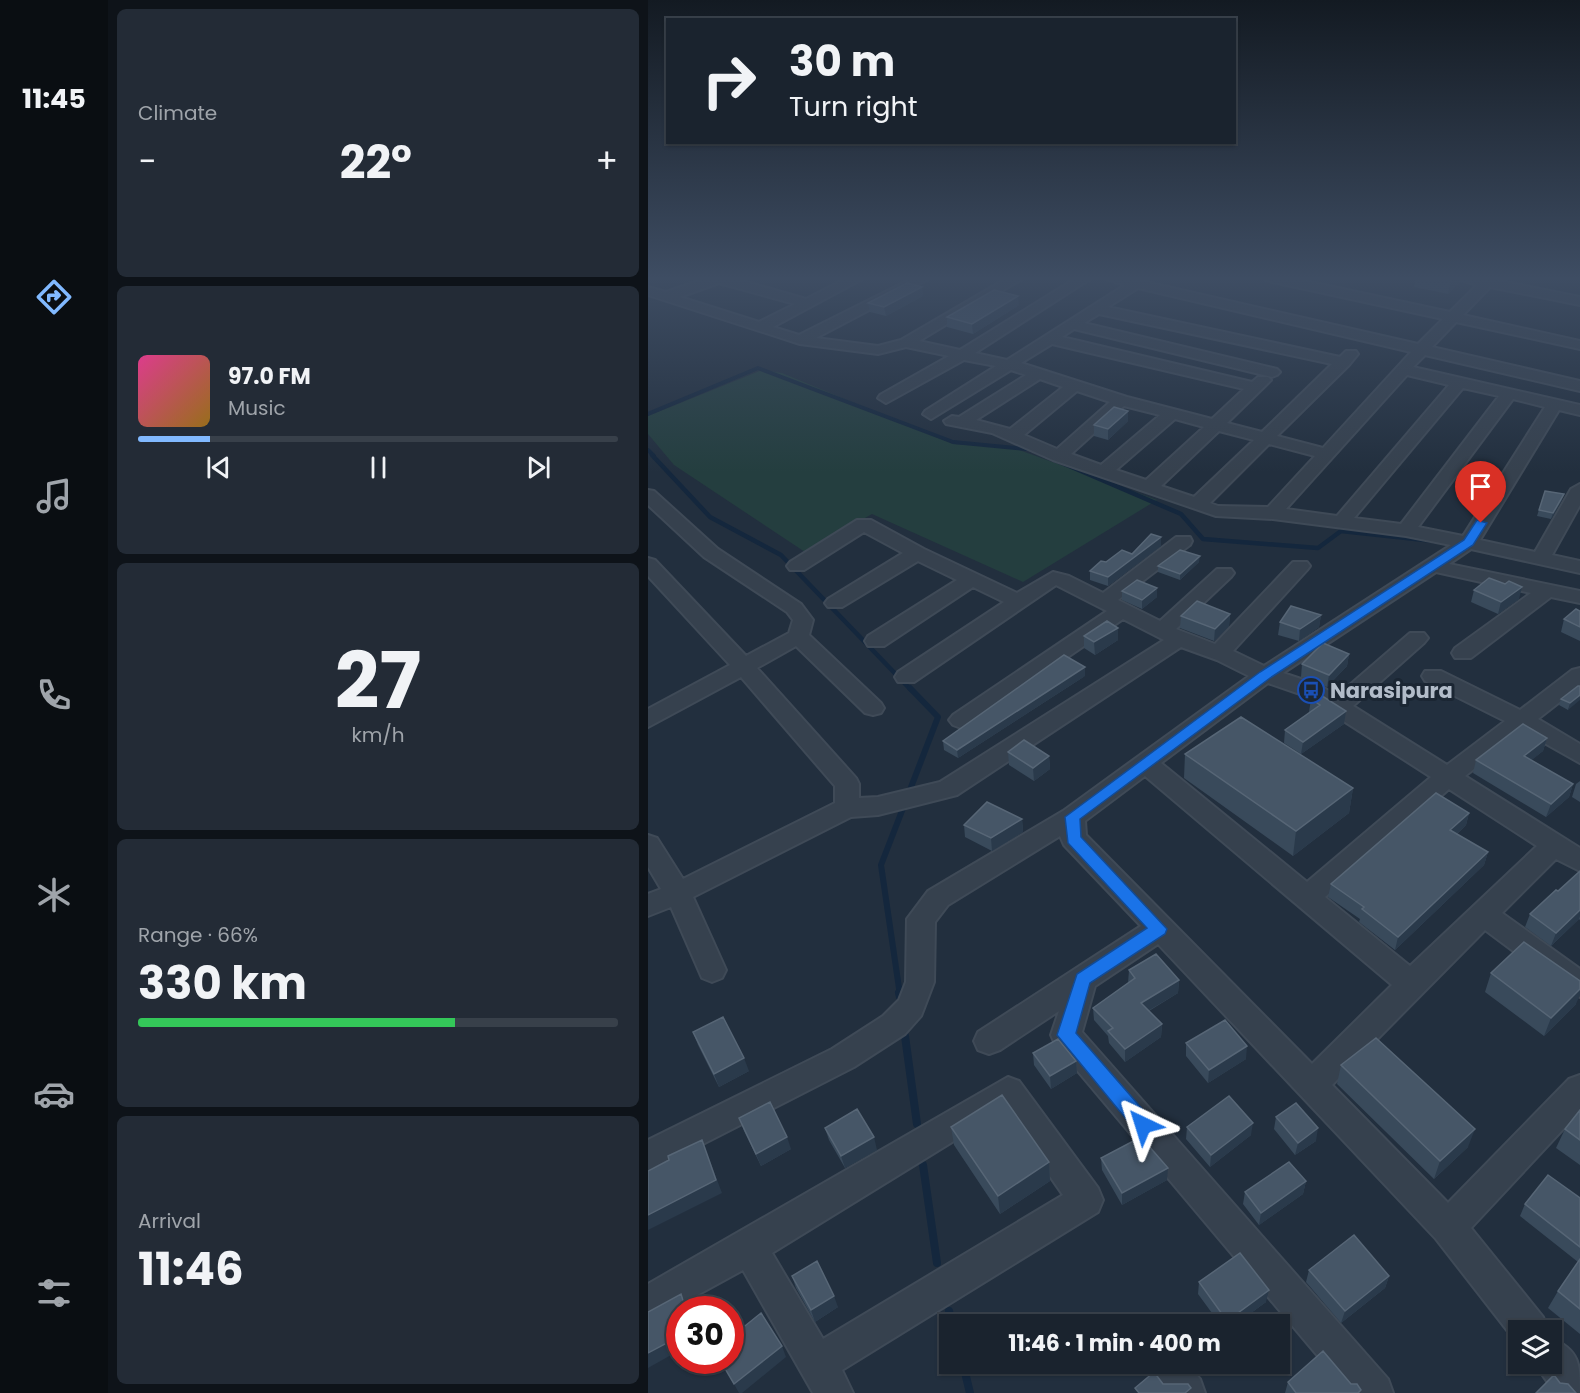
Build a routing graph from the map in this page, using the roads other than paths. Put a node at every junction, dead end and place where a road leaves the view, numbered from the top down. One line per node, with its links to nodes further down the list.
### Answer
1 (816, 342): 11 (street)
2 (982, 342): 15 (street)
3 (1046, 342): 17 (street)
4 (1064, 342): 24 (street)
5 (1145, 342): 19 (street)
6 (1252, 342): 14 (street)
7 (1364, 342): 16 (street)
8 (1382, 342): 13 (street)
9 (1429, 342): 13 (street)
10 (1565, 342): 12 (street)
11 (906, 343): 15 (street)
12 (1580, 345)
13 (1421, 350): 18 (street); 23 (street)
14 (1295, 351): 16 (street); 19 (street)
15 (960, 356): 17 (street); 26 (street)
16 (1344, 362): 34 (street)
17 (1011, 365): 20 (street); 31 (street)
18 (1405, 370): 21 (street); 35 (street)
19 (1272, 372): 24 (street)
20 (1036, 375): 22 (street); 31 (street)
21 (1460, 382): 25 (street); 43 (street)
22 (1073, 386): 27 (street); 33 (street)
23 (1580, 386)
24 (1255, 387): 32 (street)
25 (1509, 394): 28 (street); 44 (street)
26 (885, 398)
27 (1121, 400): 30 (street); 36 (street)
28 (1555, 404): 29 (street); 46 (street)
29 (1580, 410)
30 (1173, 413): 32 (street); 37 (street)
31 (960, 423): 33 (street)
32 (1215, 425): 34 (street); 38 (street)
33 (1012, 436): 36 (street)
34 (1265, 439): 35 (street); 41 (street)
35 (1326, 454): 42 (street)
36 (1059, 456): 37 (street)
37 (1106, 470): 38 (street)
38 (1149, 487): 41 (street)
39 (1580, 489): 48 (street)
40 (648, 495): 62 (street)
41 (1198, 504): 42 (street)
42 (1273, 513): 43 (street)
43 (1341, 522): 44 (street)
44 (1406, 530): 46 (street)
45 (1183, 541): 60 (street)
46 (1468, 543): 48 (street); 50 (street)
47 (917, 553): 51 (street); 55 (street); 59 (street)
48 (1540, 560): 53 (street)
49 (648, 564): 67 (street)
50 (1435, 564): 56 (street); 68 (street)
51 (797, 566)
52 (1300, 566): 65 (street)
53 (1580, 567)
54 (1224, 573): 61 (street)
55 (972, 579): 58 (street); 64 (street)
56 (1548, 590): 57 (street); 66 (street)
57 (1580, 597)
58 (1018, 601): 60 (street); 70 (street)
59 (835, 603)
60 (1112, 606): 61 (street); 75 (street)
61 (1171, 635): 65 (street); 80 (street)
62 (798, 636): 67 (street); 73 (street)
63 (1417, 638): 72 (street)
64 (876, 641)
65 (1219, 653): 68 (street)
66 (1463, 653)
67 (744, 667): 74 (street); 80 (street)
68 (1265, 675): 72 (street); 78 (street)
69 (1433, 676): 76 (street)
70 (906, 678)
71 (1578, 680): 76 (street)
72 (1338, 707): 79 (street)
73 (873, 708)
74 (648, 720)
75 (961, 720)
76 (1522, 720): 77 (street); 79 (street)
77 (1580, 755)
78 (1146, 764): 81 (street); 86 (street)
79 (1447, 777): 82 (street); 86 (street)
80 (847, 808): 85 (street)
81 (1072, 817): 89 (street); 97 (street)
82 (1555, 844): 84 (street); 88 (street)
83 (648, 845): 85 (street)
84 (1580, 861)
85 (678, 893): 87 (street); 90 (street)
86 (1307, 897): 92 (street)
87 (648, 905)
88 (1482, 913): 92 (street); 93 (street)
89 (1159, 929): 91 (street); 95 (street)
90 (712, 970)
91 (1083, 979): 94 (street); 104 (street)
92 (1411, 984): 95 (street)
93 (1580, 985)
94 (989, 1041)
95 (1313, 1084): 98 (street)
96 (1580, 1089): 98 (street)
97 (648, 1157)
98 (1448, 1227): 101 (street)
99 (749, 1247): 100 (street); 103 (street); 103 (street)
100 (648, 1304)
101 (1522, 1320)
102 (1562, 1371): 105 (street)
103 (826, 1379)
104 (1374, 1393)
105 (1579, 1393)

